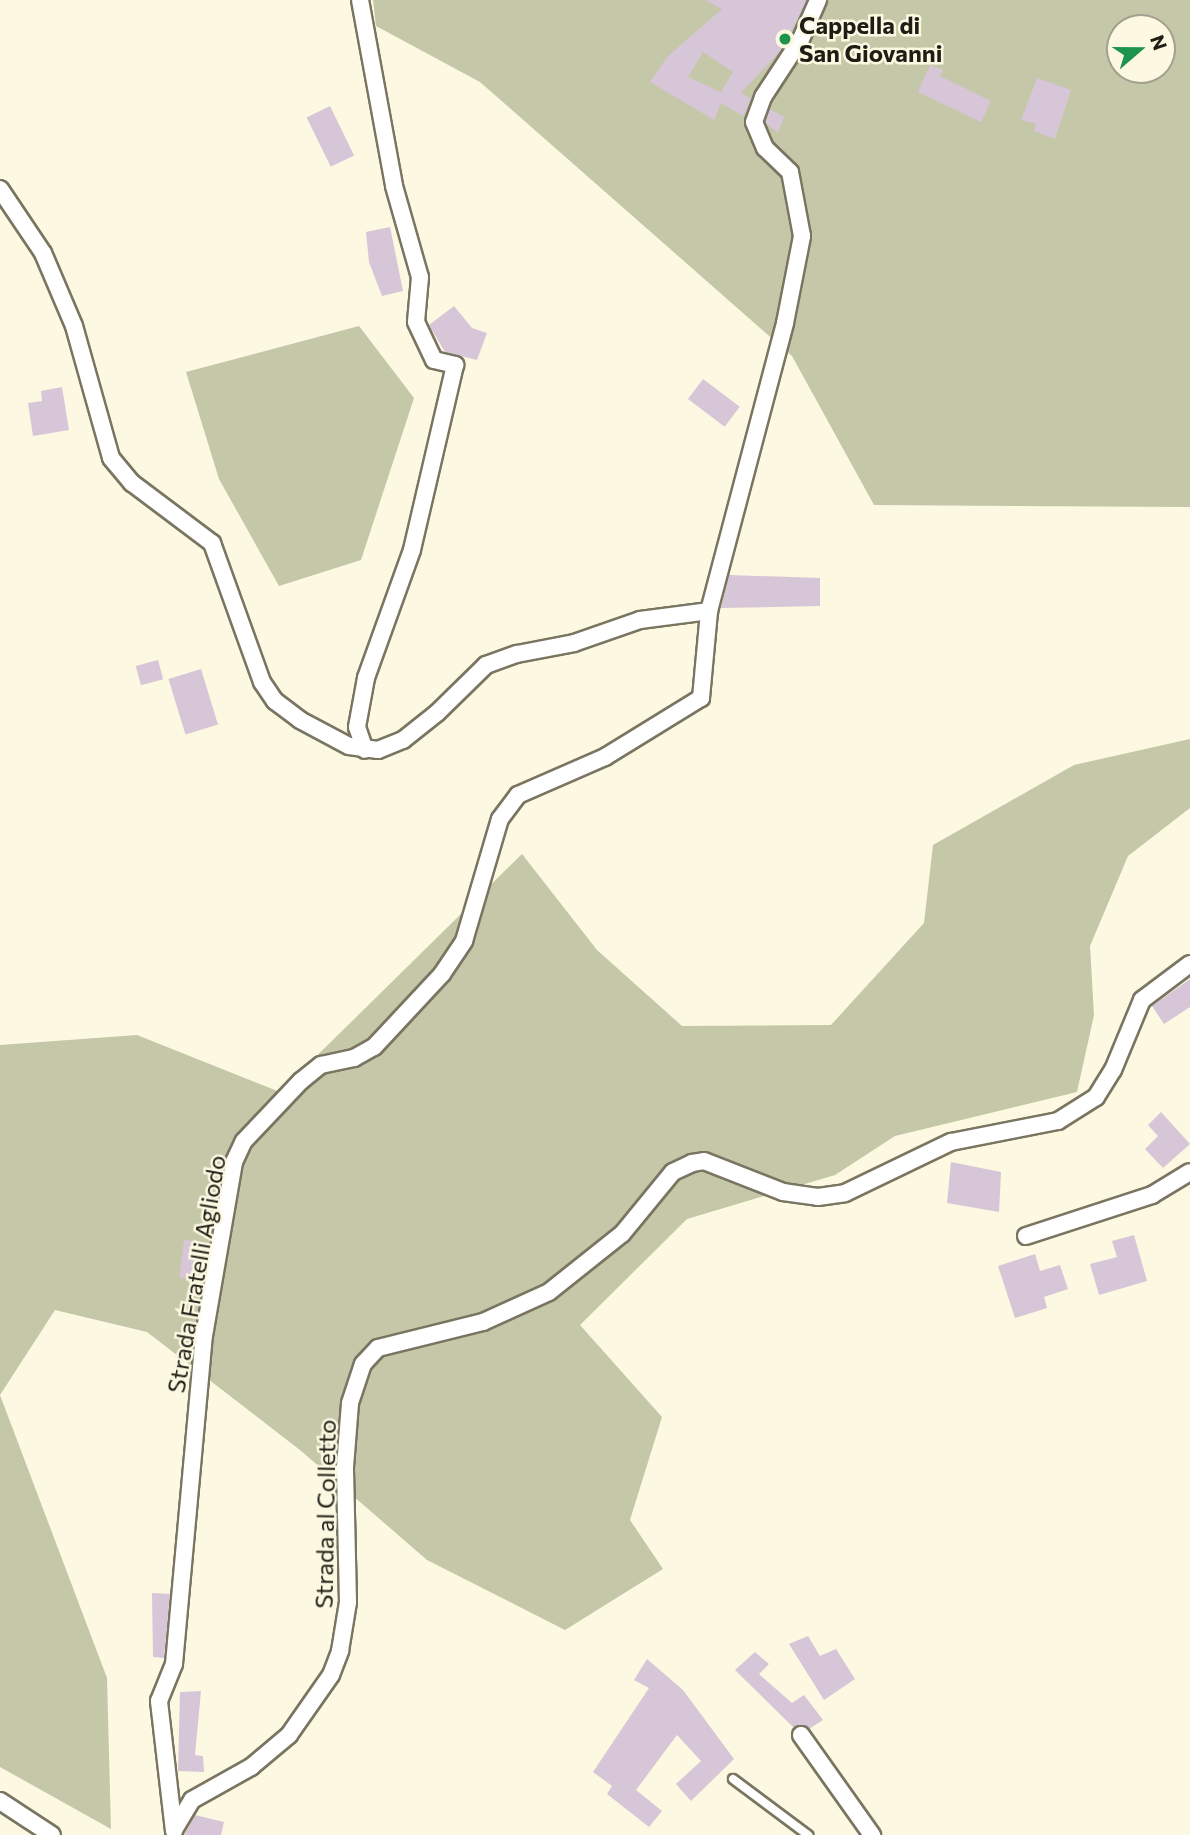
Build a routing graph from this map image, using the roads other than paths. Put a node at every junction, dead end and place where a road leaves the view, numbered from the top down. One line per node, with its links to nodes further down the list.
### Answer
1 (360, 0): 5 (street)
2 (818, 0): 4 (street)
3 (0, 190): 5 (street)
4 (709, 611): 5 (street); 12 (street, Strada Fratelli Agliodo)
5 (365, 750)
6 (1190, 964): 12 (street, Strada al Colletto)
7 (1190, 1172): 8 (street)
8 (1026, 1236)
9 (801, 1735): 15 (street)
10 (733, 1779): 14 (lane)
11 (0, 1801): 13 (street)
12 (173, 1833)
13 (52, 1835)
14 (808, 1835)
15 (872, 1835)

